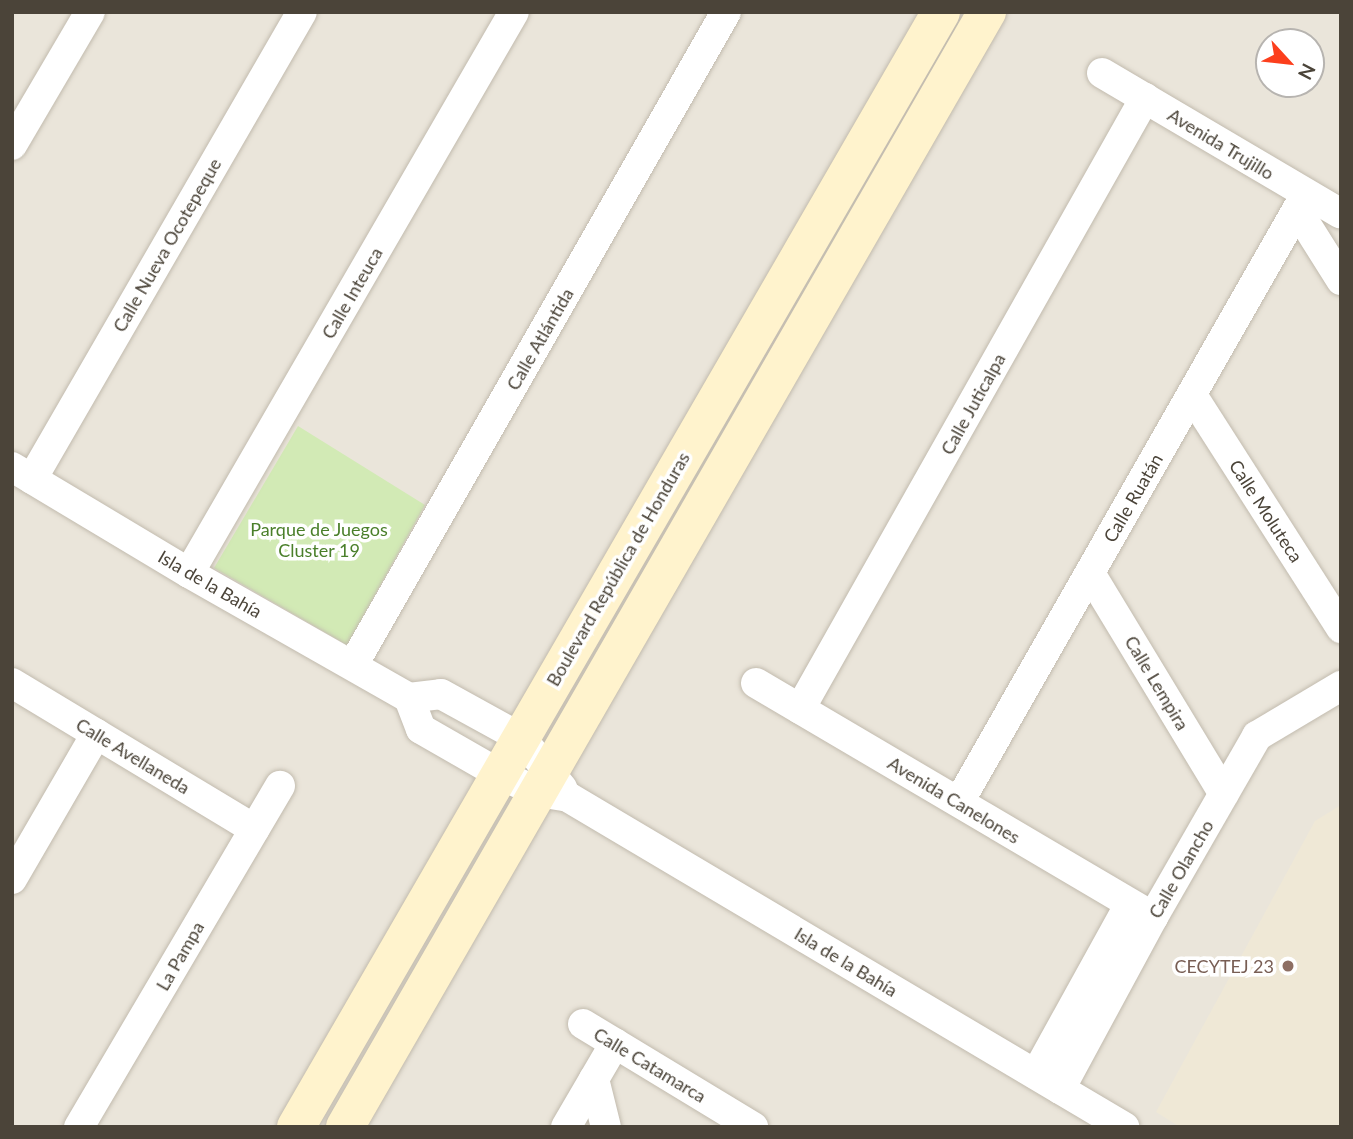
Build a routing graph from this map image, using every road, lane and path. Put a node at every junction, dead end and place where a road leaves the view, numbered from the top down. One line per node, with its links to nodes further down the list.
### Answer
1 (89, 12): 9 (street)
2 (302, 12): 14 (street, Calle Nueva Ocotepeque)
3 (514, 12): 15 (street, Calle Inteuca)
4 (726, 12): 18 (street, Calle Atlántida)
5 (941, 12): 25 (street, Boulevard República de Honduras)
6 (987, 12): 28 (street)
7 (1102, 73): 8 (street, Avenida Trujillo)
8 (1145, 98): 10 (street, Avenida Trujillo); 23 (street, Calle Juticalpa)
9 (12, 145)
10 (1302, 202): 11 (street, Avenida Trujillo); 12 (street); 13 (street, Calle Ruatán)
11 (1341, 214)
12 (1341, 280)
13 (1192, 395): 16 (street, Calle Ruatán); 17 (street, Calle Moluteca)
14 (22, 473): 15 (street, Isla de la Bahía)
15 (189, 573): 18 (street, Isla de la Bahía)
16 (1090, 573): 29 (street, Calle Lempira); 30 (street, Calle Ruatán)
17 (1341, 628)
18 (353, 665): 22 (street, Isla de la Bahía)
19 (12, 683): 24 (street, Calle Avellaneda)
20 (756, 683): 23 (street, Avenida Canelones)
21 (1341, 686): 29 (street, Calle Olancho)
22 (409, 698): 25 (street, Isla de la Bahía); 26 (street, Isla de la Bahía)
23 (800, 709): 30 (street, Avenida Canelones)
24 (96, 734): 31 (street, Calle Avellaneda); 32 (street)
25 (521, 738): 26 (street, Boulevard República de Honduras); 28 (street, Isla de la Bahía)
26 (501, 775): 28 (street, Isla de la Bahía); 39 (street, Boulevard República de Honduras)
27 (279, 786): 31 (street, La Pampa)
28 (553, 787): 37 (street, Isla de la Bahía); 40 (street)
29 (1224, 794): 33 (street, Calle Olancho)
30 (959, 803): 33 (street, Avenida Canelones)
31 (254, 829): 38 (street, La Pampa)
32 (12, 879)
33 (1141, 910): 37 (street, Calle Olancho)
34 (583, 1024): 35 (street, Calle Catamarca)
35 (615, 1043): 36 (street); 43 (street, Calle Catamarca)
36 (594, 1079): 41 (street); 42 (street)
37 (1048, 1081): 44 (street, Isla de la Bahía)
38 (79, 1127)
39 (296, 1127)
40 (345, 1127)
41 (566, 1127)
42 (606, 1127)
43 (753, 1127)
44 (1124, 1127)

